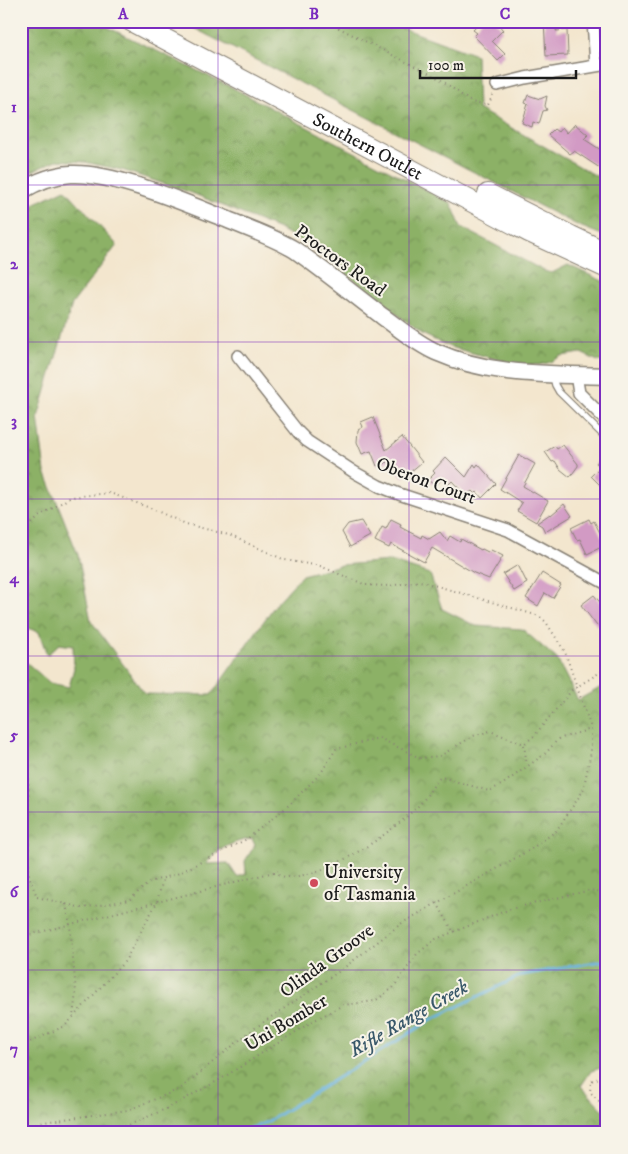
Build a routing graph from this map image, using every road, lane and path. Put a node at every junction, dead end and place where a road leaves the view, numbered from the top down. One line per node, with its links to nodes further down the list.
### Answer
1 (131, 21): 9 (highway, Southern Outlet)
2 (161, 21): 8 (highway, Southern Outlet)
3 (325, 21): 6 (path)
4 (593, 21): 5 (street)
5 (601, 65): 6 (street)
6 (497, 85)
7 (21, 191): 11 (street, Proctors Road)
8 (607, 253)
9 (607, 268)
10 (238, 356): 17 (street, Oberon Court)
11 (553, 374): 12 (street, Proctors Road); 15 (lane)
12 (576, 375): 13 (street, Proctors Road); 14 (street)
13 (607, 376)
14 (607, 421)
15 (607, 439)
16 (21, 534): 19 (path, Olinda Groove)
17 (607, 584)
18 (607, 668): 19 (path)
19 (576, 686): 20 (path, Olinda Groove); 22 (path)
20 (591, 728): 23 (path); 29 (path, Olinda Groove)
21 (21, 731): 30 (path)
22 (524, 744): 23 (path); 26 (path)
23 (527, 765): 25 (path)
24 (278, 871): 25 (path)
25 (274, 872): 28 (path)
26 (164, 878): 28 (path); 30 (path)
27 (607, 892): 32 (path, Uni Bomber)
28 (158, 902): 31 (path); 34 (path)
29 (437, 903): 32 (path); 38 (path, Olinda Groove)
30 (66, 904): 31 (path)
31 (70, 925): 33 (path); 34 (path)
32 (454, 932): 39 (path, Uni Bomber)
33 (21, 937)
34 (73, 1017): 35 (path)
35 (21, 1046)
36 (607, 1075): 37 (path)
37 (607, 1109)
38 (21, 1127)
39 (111, 1133)

